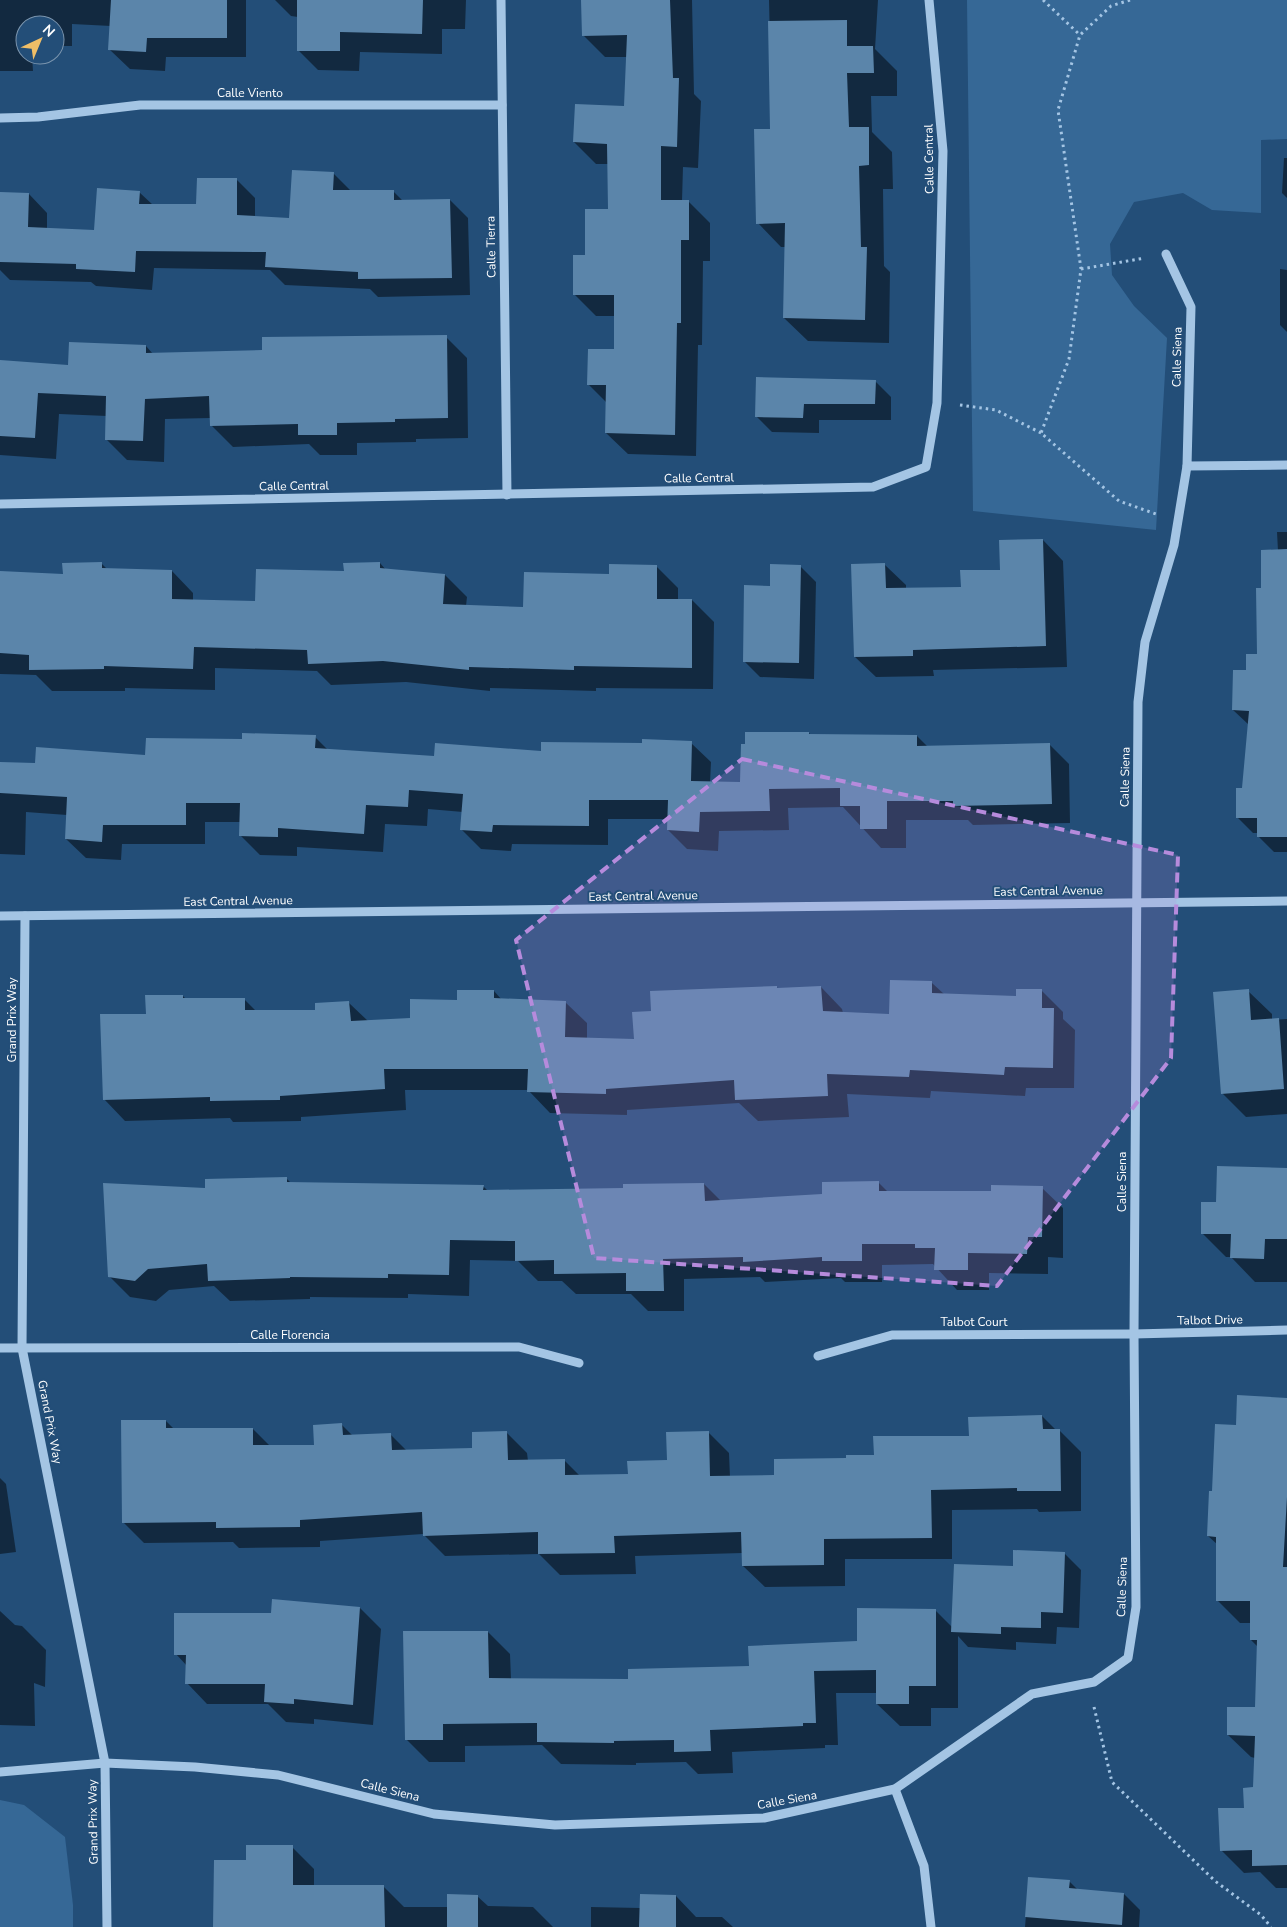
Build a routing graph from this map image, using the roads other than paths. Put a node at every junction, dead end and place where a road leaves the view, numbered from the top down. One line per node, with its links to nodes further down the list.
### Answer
1 (501, 0): 3 (street, Calle Tierra)
2 (929, 0): 8 (street, Calle Central)
3 (502, 105): 4 (street, Calle Viento); 8 (street, Calle Tierra)
4 (0, 118)
5 (1166, 254): 7 (street, Calle Siena)
6 (1287, 465): 7 (street)
7 (1187, 466): 11 (street, Calle Siena)
8 (507, 495): 9 (street, Calle Central)
9 (0, 504)
10 (1287, 900): 11 (street, East Central Avenue)
11 (1136, 902): 13 (street, East Central Avenue); 15 (street, Calle Siena)
12 (0, 916): 13 (street, East Central Avenue)
13 (25, 916): 17 (street, Grand Prix Way)
14 (1287, 1330): 15 (street, Talbot Drive)
15 (1134, 1334): 18 (street, Talbot Court); 22 (street, Calle Siena)
16 (0, 1348): 17 (street, Calle Florencia)
17 (22, 1348): 19 (street, Calle Florencia); 20 (street, Grand Prix Way)
18 (818, 1356)
19 (579, 1363)
20 (105, 1762): 21 (street, Calle Siena); 22 (street, Calle Siena); 23 (street, Grand Prix Way)
21 (0, 1772)
22 (895, 1790): 24 (street)
23 (107, 1927)
24 (931, 1927)

